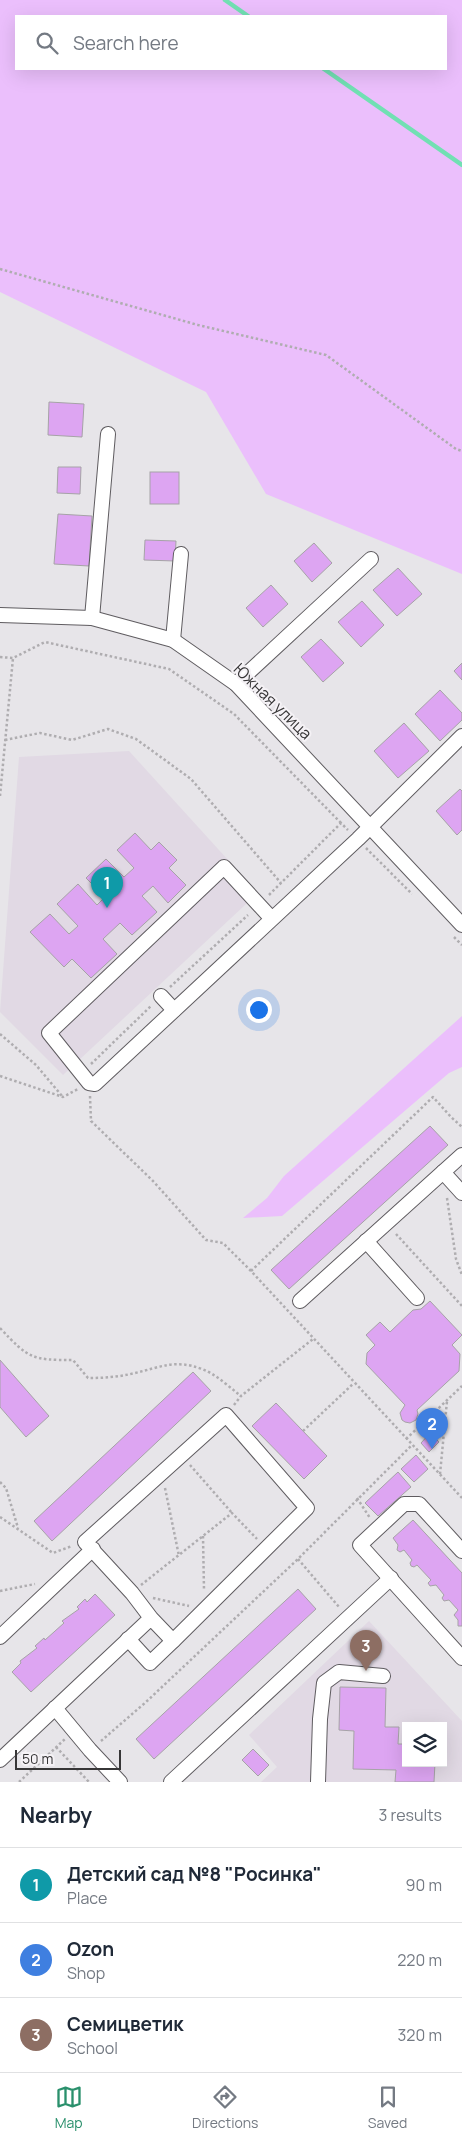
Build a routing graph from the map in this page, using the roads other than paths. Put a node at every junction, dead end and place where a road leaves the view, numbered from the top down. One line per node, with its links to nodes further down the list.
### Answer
1 (108, 434): 5 (street)
2 (181, 554): 6 (street)
3 (371, 559): 7 (street)
4 (0, 615): 5 (street, Южная улица)
5 (92, 618): 6 (street, Южная улица)
6 (173, 640): 7 (street, Южная улица)
7 (236, 684): 9 (street, Южная улица)
8 (462, 736): 9 (street)
9 (370, 827): 10 (street); 11 (street, Южная улица)
10 (272, 919): 13 (street); 13 (street)
11 (462, 925)
12 (161, 996): 13 (street)
13 (174, 1010)
14 (462, 1155): 15 (street)
15 (443, 1172): 16 (street); 17 (street)
16 (462, 1193)
17 (366, 1241): 18 (street); 19 (street)
18 (418, 1298)
19 (300, 1301)
20 (89, 1545): 23 (street); 24 (street); 26 (street)
21 (462, 1551): 22 (street)
22 (390, 1578): 27 (street); 32 (street)
23 (151, 1618): 25 (street); 26 (street)
24 (0, 1637)
25 (128, 1639): 26 (street); 29 (street)
26 (172, 1641)
27 (462, 1658)
28 (383, 1676): 33 (street)
29 (55, 1708): 30 (street); 31 (street)
30 (0, 1760)
31 (120, 1782)
32 (171, 1782)
33 (318, 1782)

